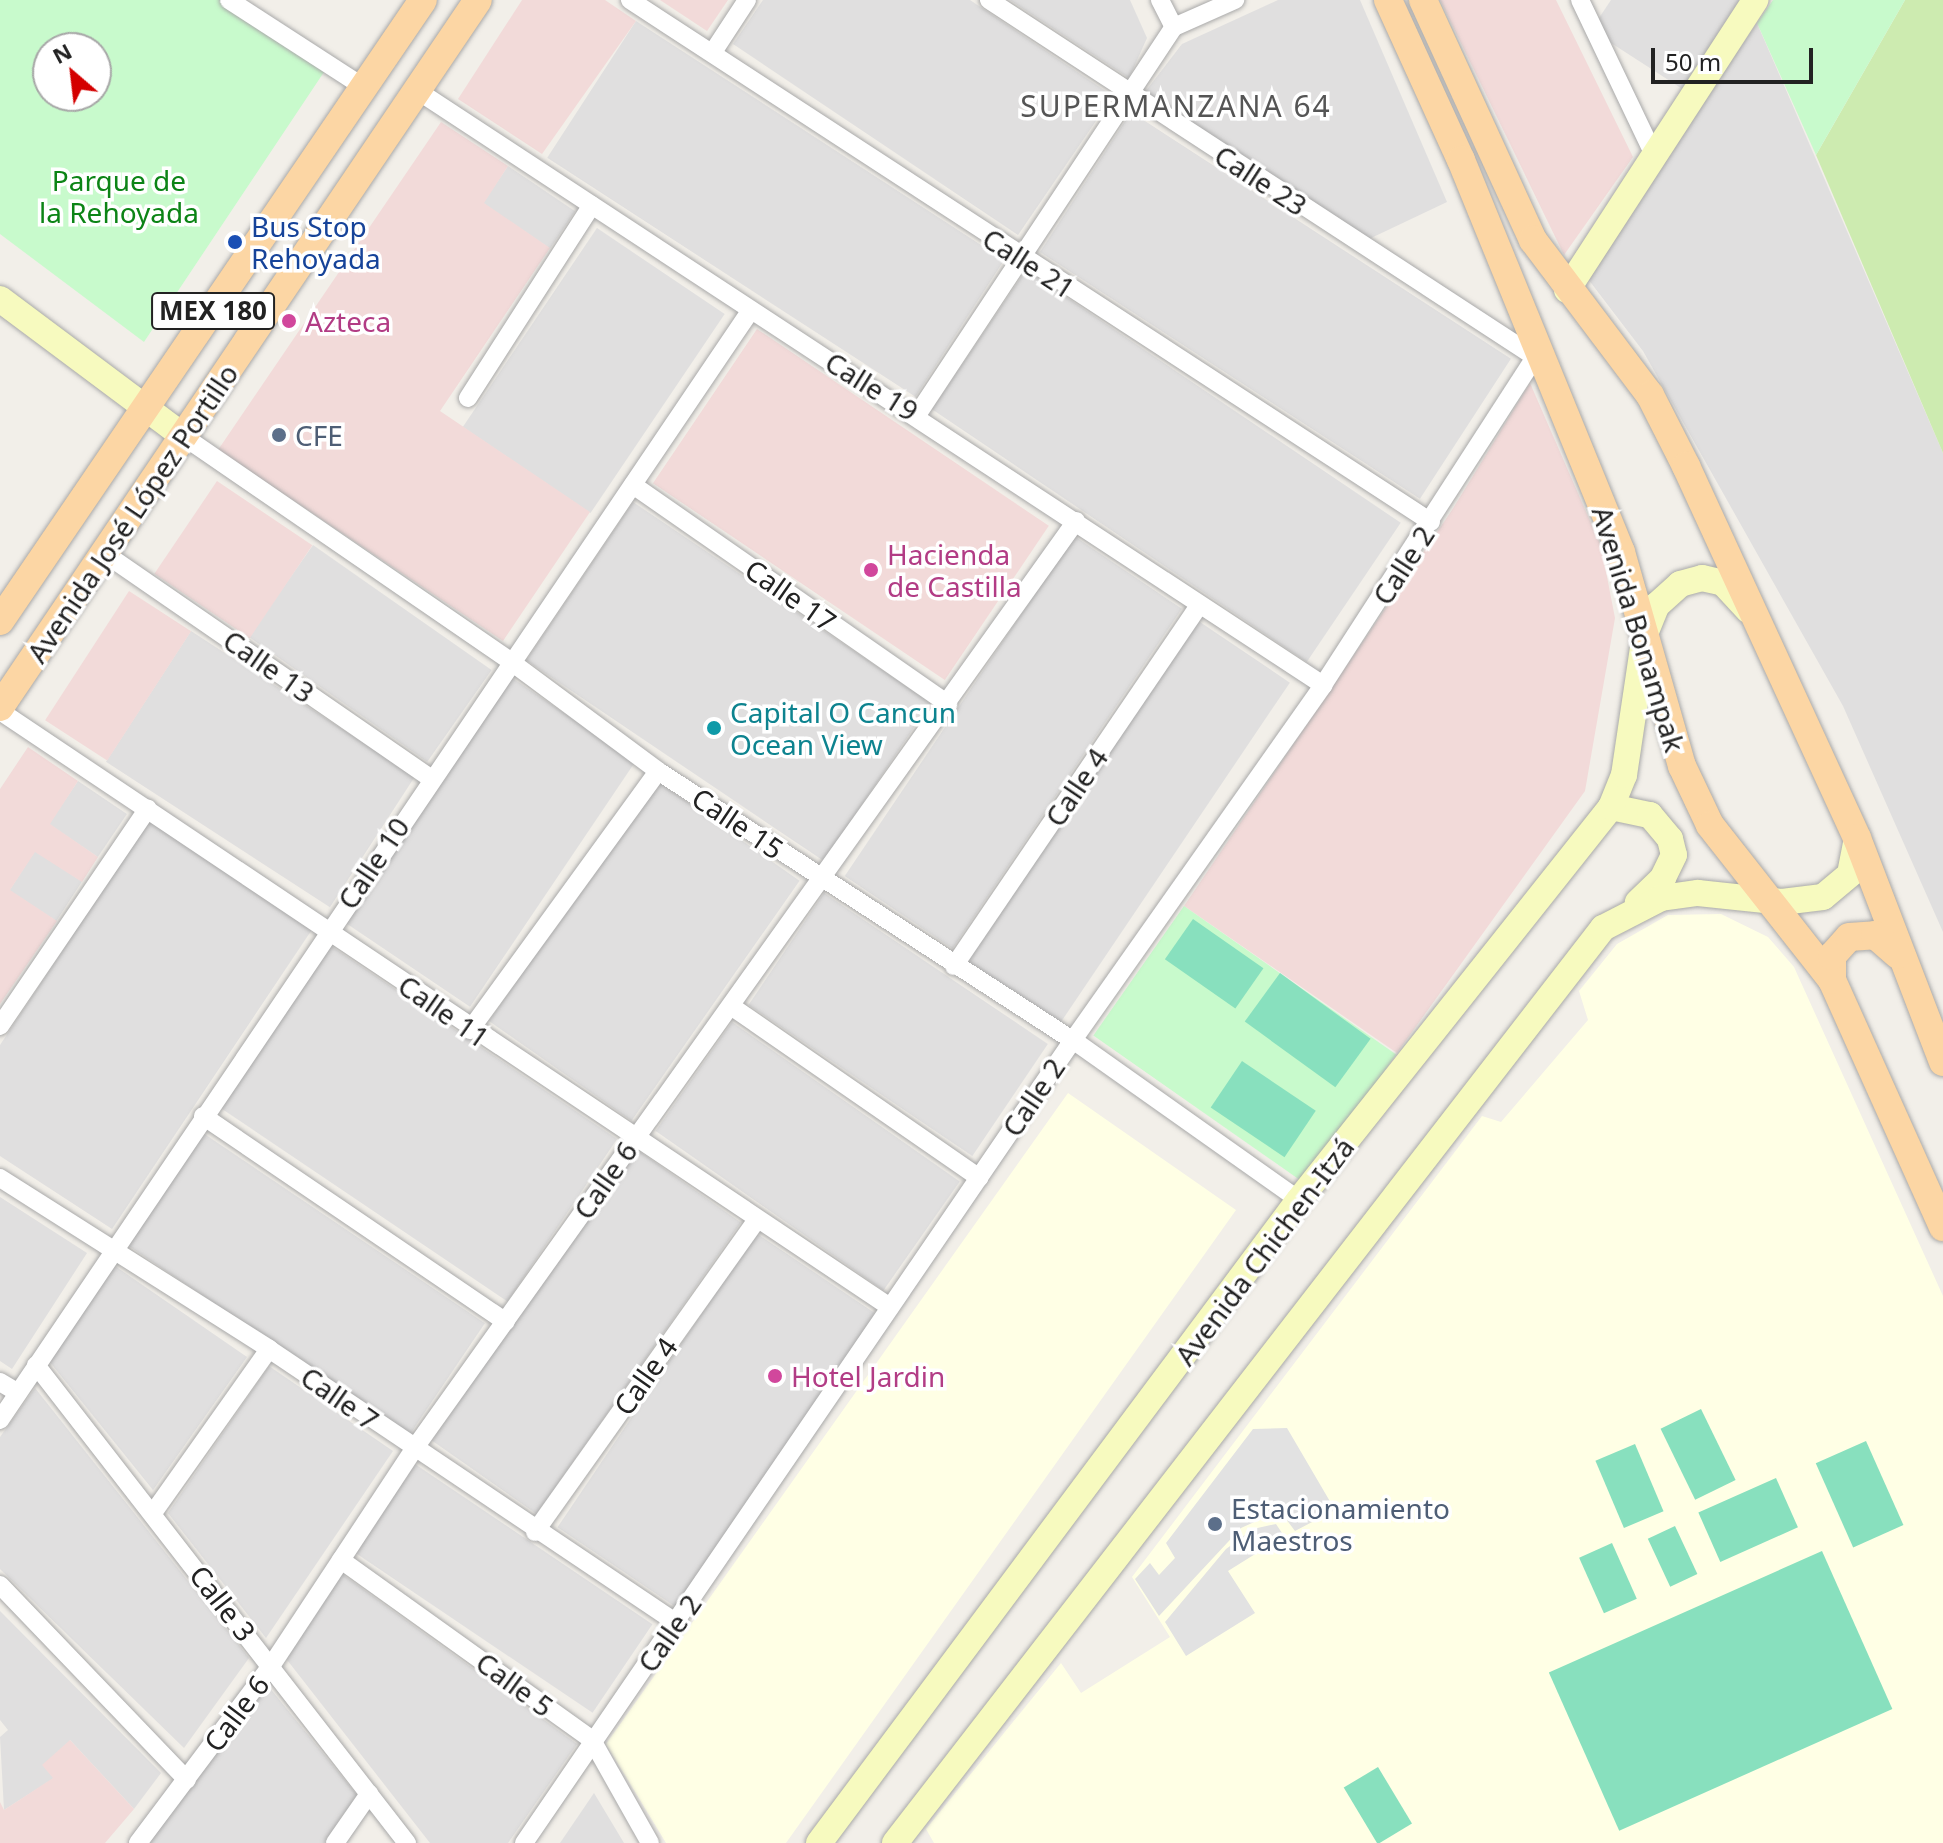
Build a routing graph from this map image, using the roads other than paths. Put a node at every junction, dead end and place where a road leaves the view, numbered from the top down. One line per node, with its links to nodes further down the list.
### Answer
1 (229, 0): 15 (street)
2 (423, 0): 15 (main road, Avenida José López Portillo / MEX 180)
3 (478, 0): 16 (main road, Avenida José López Portillo / MEX 180)
4 (630, 0): 14 (street, Calle 21)
5 (747, 0): 14 (street)
6 (989, 0): 17 (street, Calle 23)
7 (1160, 0): 13 (street)
8 (1235, 0): 13 (street)
9 (1388, 0): 24 (main road, Avenida Bonampak)
10 (1423, 0): 21 (main road)
11 (1580, 0): 18 (street)
12 (1755, 0): 18 (main road)
13 (1174, 27): 17 (street)
14 (713, 52): 20 (street, Calle 21)
15 (362, 86): 26 (main road, Avenida José López Portillo / MEX 180)
16 (418, 91): 19 (street, Calle 19); 28 (main road, Avenida José López Portillo / MEX 180)
17 (1130, 95): 20 (street); 24 (street, Calle 23)
18 (1654, 155): 21 (main road)
19 (592, 205): 23 (street, Calle 19); 25 (street)
20 (1023, 259): 27 (street); 31 (street, Calle 21)
21 (1567, 290): 35 (main road)
22 (0, 299): 26 (main road)
23 (751, 310): 27 (street, Calle 19); 29 (street, Calle 10)
24 (1538, 353): 31 (street, Calle 2); 36 (main road, Avenida Bonampak)
25 (468, 398)
26 (146, 412): 28 (main road); 34 (main road, Avenida José López Portillo / MEX 180)
27 (917, 415): 30 (street, Calle 19)
28 (183, 436): 32 (main road, Avenida José López Portillo / MEX 180); 37 (street, Calle 15)
29 (633, 485): 37 (street, Calle 10); 39 (street, Calle 17)
30 (1076, 521): 33 (street, Calle 19); 39 (street, Calle 6)
31 (1431, 522): 38 (street, Calle 2)
32 (107, 555): 40 (main road, Avenida José López Portillo / MEX 180); 42 (street, Calle 13)
33 (1198, 607): 38 (street, Calle 19); 51 (street, Calle 4)
34 (0, 621)
35 (1758, 627): 36 (main road); 45 (main road)
36 (1645, 634): 43 (main road, Avenida Chichen-Itzá); 47 (main road, Avenida Bonampak)
37 (510, 661): 41 (street, Calle 15); 42 (street, Calle 10)
38 (1323, 685): 56 (street, Calle 2)
39 (948, 704): 46 (street, Calle 6)
40 (0, 709): 44 (street, Calle 11)
41 (658, 771): 46 (street, Calle 15); 55 (street)
42 (430, 778): 49 (street, Calle 10)
43 (1611, 807): 48 (main road); 62 (main road, Avenida Chichen-Itzá)
44 (148, 808): 49 (street, Calle 11); 54 (street)
45 (1857, 838): 47 (main road); 50 (main road)
46 (824, 881): 51 (street, Calle 15); 53 (street, Calle 6)
47 (1767, 900): 48 (main road); 52 (main road, Avenida Bonampak)
48 (1630, 910): 89 (main road)
49 (329, 931): 55 (street, Calle 11); 58 (street, Calle 10)
50 (1898, 955): 52 (main road); 57 (main road)
51 (954, 966): 56 (street, Calle 15)
52 (1832, 980): 64 (main road, Avenida Bonampak)
53 (731, 1006): 59 (street, Calle 6); 61 (street)
54 (0, 1026)
55 (470, 1030): 59 (street, Calle 11)
56 (1073, 1040): 61 (street, Calle 2); 62 (street, Calle 15)
57 (1943, 1062)
58 (203, 1116): 65 (street, Calle 10); 67 (street)
59 (635, 1138): 63 (street, Calle 11); 67 (street, Calle 6)
60 (0, 1178): 65 (street, Calle 7)
61 (979, 1178): 66 (street, Calle 2)
62 (1299, 1200): 88 (main road, Avenida Chichen-Itzá)
63 (756, 1221): 66 (street, Calle 11); 75 (street, Calle 4)
64 (1943, 1227)
65 (112, 1251): 68 (street, Calle 7); 69 (street, Calle 10)
66 (890, 1307): 78 (street, Calle 2)
67 (506, 1322): 73 (street, Calle 6)
68 (269, 1349): 73 (street, Calle 7); 74 (street)
69 (36, 1365): 71 (street, Calle 10); 74 (street, Calle 3)
70 (0, 1382): 71 (street)
71 (18, 1393): 72 (street, Calle 10)
72 (0, 1420)
73 (414, 1449): 75 (street, Calle 7); 76 (street, Calle 6)
74 (153, 1513): 79 (street, Calle 3)
75 (535, 1532): 78 (street, Calle 7)
76 (341, 1560): 79 (street, Calle 6); 80 (street, Calle 5)
77 (0, 1585): 81 (street)
78 (677, 1623): 80 (street, Calle 2)
79 (271, 1666): 81 (street, Calle 6); 82 (street, Calle 3)
80 (592, 1740): 86 (street, Calle 2); 87 (street, Calle 5)
81 (187, 1780): 83 (street, Calle 6)
82 (369, 1794): 84 (street); 85 (street, Calle 3)
83 (138, 1843)
84 (335, 1843)
85 (407, 1843)
86 (524, 1843)
87 (650, 1843)
88 (819, 1843)
89 (895, 1843)

